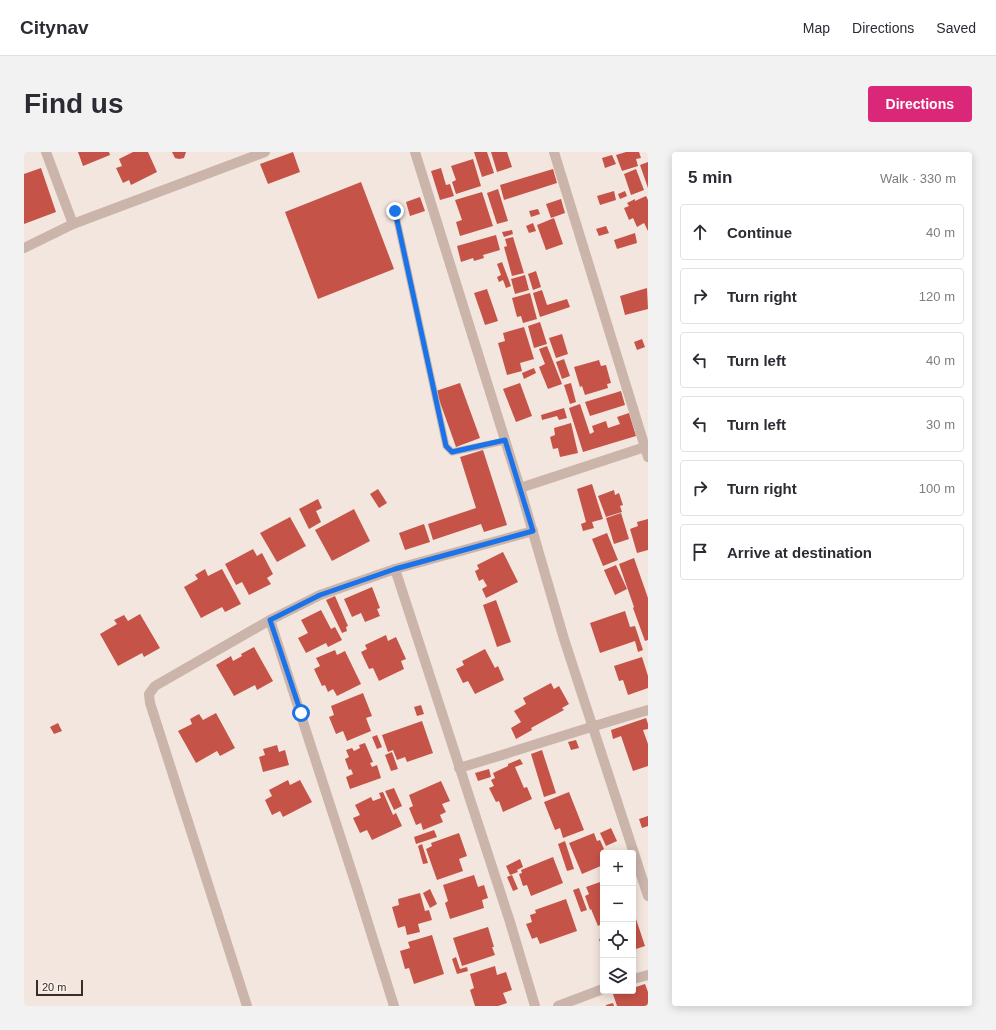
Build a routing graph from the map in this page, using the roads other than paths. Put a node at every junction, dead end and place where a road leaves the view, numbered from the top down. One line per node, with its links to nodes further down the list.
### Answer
1 (46, 152): 6 (street)
2 (265, 152): 6 (street)
3 (415, 152): 8 (street)
4 (554, 152): 9 (street)
5 (395, 211): 8 (lane)
6 (73, 224): 7 (street)
7 (24, 248)
8 (505, 440): 10 (street)
9 (647, 450): 10 (street)
10 (520, 488): 11 (street)
11 (533, 531): 12 (street); 15 (street)
12 (395, 569): 13 (street); 16 (street)
13 (270, 620): 21 (street); 22 (street)
14 (648, 710): 15 (street)
15 (593, 726): 16 (street); 17 (street)
16 (460, 768): 23 (street)
17 (648, 896)
18 (648, 975): 19 (street)
19 (636, 979)
20 (600, 991): 24 (street)
21 (247, 1006)
22 (394, 1006)
23 (535, 1006)
24 (558, 1006)

